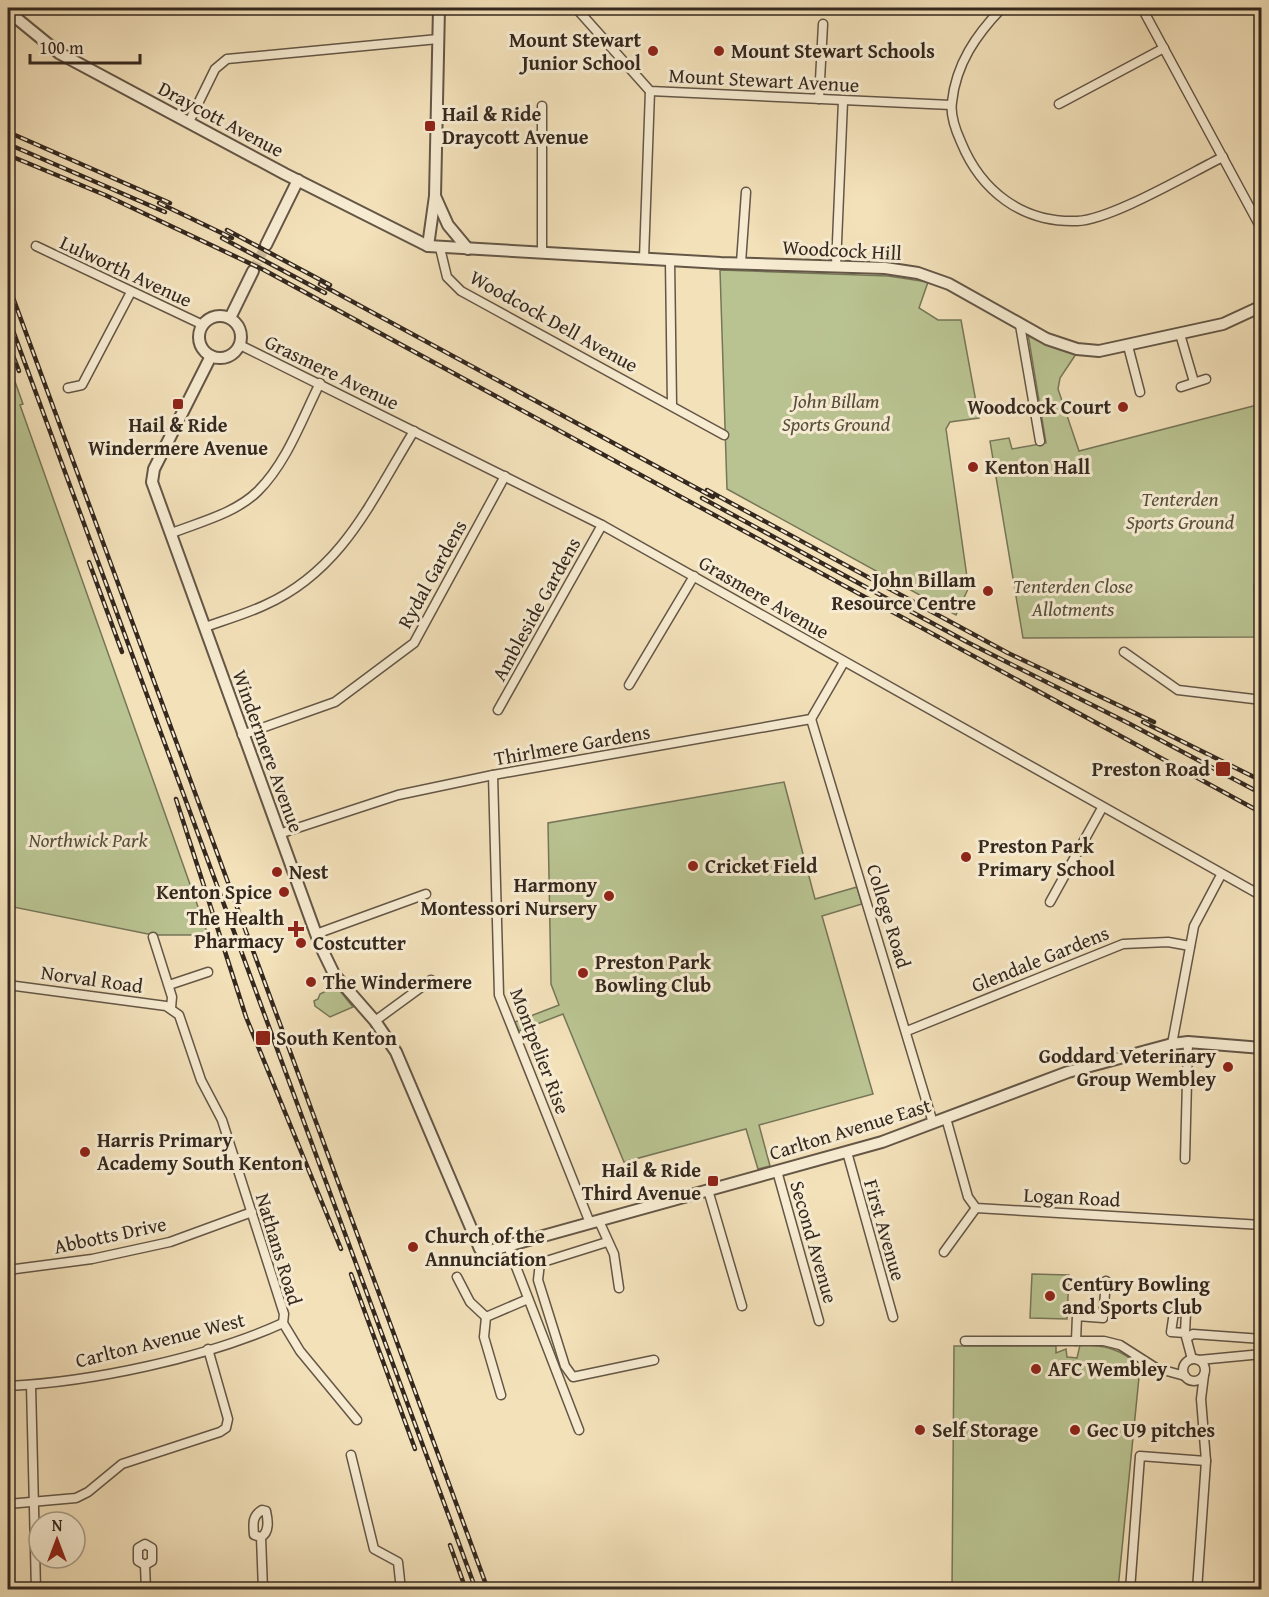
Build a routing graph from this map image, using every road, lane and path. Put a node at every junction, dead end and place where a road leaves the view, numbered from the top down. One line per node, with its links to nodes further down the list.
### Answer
1 (8, 8): 15 (street, Draycott Avenue)
2 (439, 8): 7 (street)
3 (576, 8): 9 (street, Mount Stewart Avenue)
4 (1002, 8): 13 (street)
5 (1142, 8): 8 (street)
6 (824, 24): 10 (street)
7 (438, 39): 15 (street); 19 (street)
8 (1164, 48): 12 (street); 16 (street)
9 (650, 91): 10 (street, Mount Stewart Avenue); 27 (street)
10 (819, 99): 11 (street, Mount Stewart Avenue)
11 (843, 100): 13 (street, Mount Stewart Avenue); 30 (street)
12 (1059, 104)
13 (951, 105): 16 (street)
14 (542, 106): 26 (street)
15 (189, 122): 17 (street, Draycott Avenue)
16 (1223, 157): 20 (street)
17 (298, 180): 21 (street); 23 (street, Draycott Avenue)
18 (746, 192): 29 (street)
19 (435, 196): 23 (street); 25 (street)
20 (1262, 230)
21 (266, 245)
22 (36, 246): 32 (street, Lulworth Avenue)
23 (428, 246): 24 (street, Woodcock Hill)
24 (440, 248): 25 (street, Woodcock Hill); 47 (street, Woodcock Dell Avenue)
25 (468, 249): 26 (street, Woodcock Hill)
26 (542, 253): 27 (street, Woodcock Hill)
27 (644, 258): 28 (street, Woodcock Hill)
28 (670, 260): 29 (street, Woodcock Hill); 47 (street, Woodcock Dell Avenue)
29 (741, 263): 30 (street, Woodcock Hill)
30 (836, 266): 36 (street, Woodcock Hill)
31 (253, 271): 34 (street)
32 (131, 292): 35 (street, Lulworth Avenue); 45 (street)
33 (1262, 306): 37 (street, Woodcock Hill)
34 (230, 318): 35 (street); 38 (street)
35 (203, 325): 40 (street)
36 (1020, 325): 39 (street, Woodcock Hill); 50 (street)
37 (1180, 334): 39 (street, Woodcock Hill); 42 (street)
38 (240, 345): 40 (street); 43 (street, Grasmere Avenue)
39 (1128, 346): 46 (street)
40 (211, 356): 53 (street, Windermere Avenue)
41 (1206, 379): 42 (street)
42 (1194, 382): 44 (street)
43 (320, 383): 48 (street, Grasmere Avenue); 53 (street)
44 (1181, 387)
45 (68, 388)
46 (1140, 392)
47 (672, 405): 49 (street, Woodcock Dell Avenue)
48 (414, 431): 51 (street, Grasmere Avenue); 55 (street)
49 (724, 435)
50 (1041, 441)
51 (505, 476): 52 (street, Grasmere Avenue); 62 (street, Rydal Gardens)
52 (602, 525): 54 (street, Grasmere Avenue); 60 (street, Ambleside Gardens)
53 (172, 533): 55 (street, Windermere Avenue)
54 (694, 576): 57 (street, Grasmere Avenue); 58 (street)
55 (205, 627): 62 (street, Windermere Avenue)
56 (1124, 652): 59 (street)
57 (843, 662): 61 (street); 64 (street, Grasmere Avenue)
58 (629, 685)
59 (1262, 700)
60 (498, 710)
61 (811, 719): 63 (street, Thirlmere Gardens); 79 (street, College Road)
62 (242, 735): 65 (street, Windermere Avenue)
63 (493, 775): 65 (street, Thirlmere Gardens); 91 (street, Montpelier Rise)
64 (1102, 808): 66 (street, Grasmere Avenue); 69 (street)
65 (279, 834): 70 (street, Windermere Avenue)
66 (1221, 875): 68 (street, Grasmere Avenue); 72 (street)
67 (426, 894): 70 (street)
68 (1262, 896)
69 (1050, 902)
70 (316, 934): 78 (street, Windermere Avenue)
71 (153, 937): 76 (street, Nathans Road)
72 (1190, 946): 79 (street, Glendale Gardens); 81 (street)
73 (208, 972): 76 (street)
74 (431, 980): 78 (street)
75 (8, 985): 77 (street, Norval Road)
76 (169, 985): 77 (street, Nathans Road)
77 (171, 1008): 90 (street, Nathans Road)
78 (375, 1021): 95 (street, Windermere Avenue)
79 (907, 1031): 84 (street, College Road)
80 (1188, 1042): 81 (street, Carlton Avenue East); 82 (street, Carlton Avenue East); 86 (street)
81 (1173, 1044): 83 (street, Carlton Avenue East)
82 (1262, 1048)
83 (946, 1118): 84 (street, Carlton Avenue East); 89 (street)
84 (933, 1123): 85 (street, Carlton Avenue East)
85 (847, 1152): 87 (street, Carlton Avenue East); 104 (street, First Avenue)
86 (1185, 1159)
87 (777, 1171): 88 (street, Carlton Avenue East); 105 (street, Second Avenue)
88 (708, 1190): 91 (street, Carlton Avenue East); 102 (street)
89 (975, 1208): 92 (street, Logan Road); 96 (street)
90 (252, 1212): 97 (street, Abbotts Drive); 106 (street, Nathans Road)
91 (594, 1222): 93 (street, Montpelier Rise); 94 (street, Carlton Avenue East)
92 (1262, 1225)
93 (607, 1242): 100 (street, Montpelier Rise); 113 (street)
94 (508, 1246): 95 (street, Carlton Avenue East); 101 (street)
95 (484, 1251)
96 (944, 1252)
97 (8, 1270)
98 (457, 1277): 103 (street)
99 (1106, 1281): 109 (street)
100 (619, 1288)
101 (528, 1299): 103 (street); 123 (street)
102 (742, 1306)
103 (486, 1317): 120 (street)
104 (892, 1317)
105 (819, 1321)
106 (283, 1323): 110 (street, Carlton Avenue West); 122 (street, Nathans Road)
107 (1262, 1339): 114 (street)
108 (965, 1341): 109 (street)
109 (1076, 1341): 115 (street)
110 (208, 1349): 118 (street, Carlton Avenue West); 126 (street)
111 (1262, 1354): 112 (street)
112 (1218, 1358): 114 (street); 116 (street)
113 (654, 1360)
114 (1192, 1361): 115 (street); 116 (street); 117 (street)
115 (1163, 1370): 117 (street)
116 (1204, 1373): 117 (street); 121 (street)
117 (1188, 1379): 121 (street)
118 (31, 1384): 119 (street, Carlton Avenue West); 126 (street)
119 (8, 1386)
120 (501, 1395)
121 (1201, 1399): 125 (street)
122 (357, 1420)
123 (579, 1430)
124 (351, 1455): 133 (street)
125 (1206, 1461): 134 (street); 135 (street)
126 (34, 1502): 127 (street); 130 (street)
127 (8, 1504)
128 (261, 1537): 132 (street)
129 (145, 1565): 131 (street)
130 (36, 1590)
131 (146, 1590)
132 (262, 1590)
133 (401, 1590)
134 (1130, 1590)
135 (1197, 1590)

